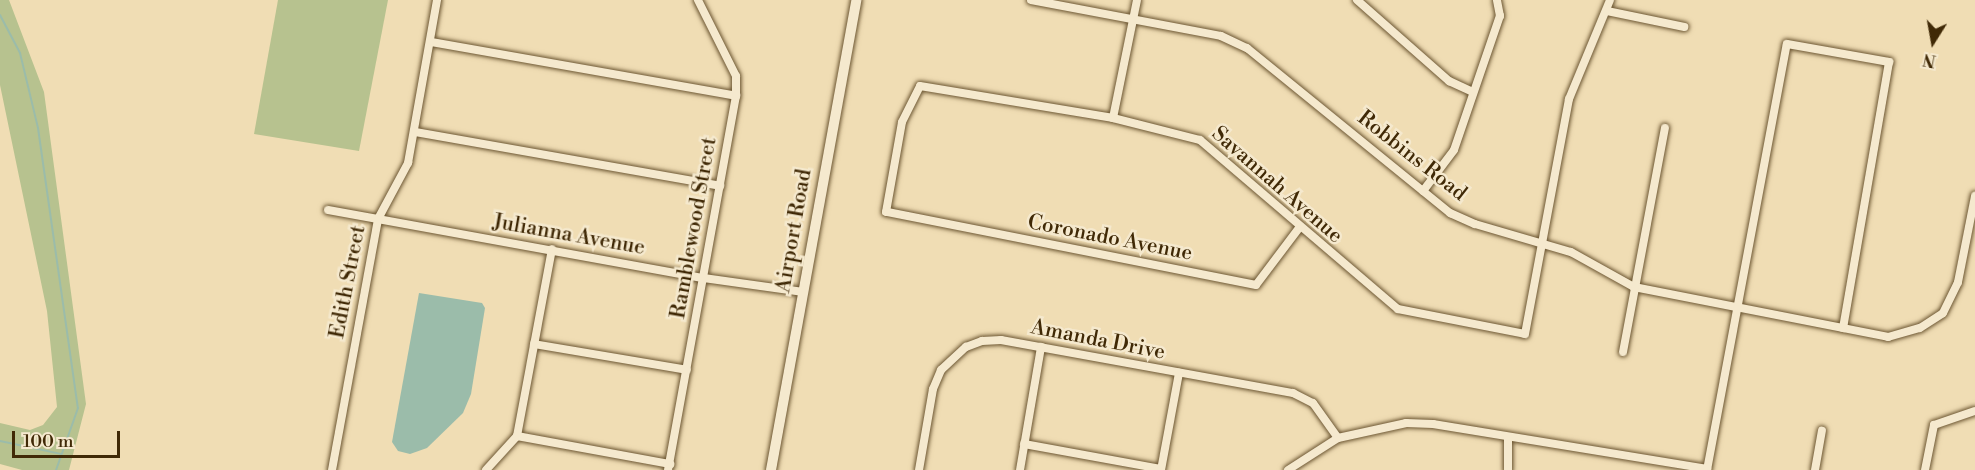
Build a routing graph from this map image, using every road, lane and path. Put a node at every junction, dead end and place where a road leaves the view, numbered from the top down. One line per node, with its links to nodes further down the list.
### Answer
1 (438, 0): 12 (street, Edith Street)
2 (698, 0): 14 (street, Ramblewood Street)
3 (856, 0): 29 (main road, Airport Road)
4 (1031, 0): 10 (street, Robbins Road)
5 (1137, 0): 10 (street)
6 (1357, 0): 13 (street)
7 (1497, 0): 13 (street)
8 (1610, 0): 9 (street)
9 (1607, 11): 11 (street); 25 (street)
10 (1134, 19): 15 (street); 19 (street, Robbins Road)
11 (1684, 27)
12 (431, 42): 14 (street); 17 (street, Edith Street)
13 (1473, 92): 19 (street)
14 (736, 96): 18 (street, Ramblewood Street)
15 (1113, 118): 22 (street, Savannah Avenue); 24 (street, Savannah Avenue)
16 (1665, 128): 28 (street)
17 (415, 132): 18 (street); 23 (street, Edith Street)
18 (720, 186): 27 (street, Ramblewood Street)
19 (1423, 191): 25 (street, Robbins Road)
20 (1975, 196): 31 (street, Robbins Road)
21 (328, 210): 23 (street, Julianna Avenue)
22 (886, 212): 24 (street, Coronado Avenue)
23 (378, 219): 26 (street, Julianna Avenue); 45 (street, Edith Street)
24 (1299, 228): 25 (street, Savannah Avenue)
25 (1543, 242): 28 (street, Robbins Road)
26 (552, 249): 27 (street, Julianna Avenue); 32 (street)
27 (704, 278): 29 (street, Julianna Avenue); 35 (street, Ramblewood Street)
28 (1634, 287): 30 (street, Robbins Road); 34 (street)
29 (803, 291): 47 (main road, Airport Road)
30 (1738, 308): 31 (street, Robbins Road); 31 (street); 52 (street)
31 (1843, 328)
32 (534, 344): 35 (street); 39 (street)
33 (1041, 347): 36 (street, Amanda Drive); 42 (street); 48 (street, Amanda Drive)
34 (1623, 352)
35 (687, 370): 43 (street, Ramblewood Street)
36 (1179, 373): 40 (street, Amanda Drive); 44 (street)
37 (1975, 411): 54 (street)
38 (1822, 431): 53 (street)
39 (517, 436): 43 (street); 46 (street)
40 (1338, 438): 41 (street); 50 (street)
41 (1508, 438): 51 (street); 52 (street)
42 (1024, 444): 44 (street); 49 (street)
43 (669, 467)
44 (1161, 469)
45 (332, 470)
46 (486, 470)
47 (771, 470)
48 (919, 470)
49 (1020, 470)
50 (1288, 470)
51 (1508, 470)
52 (1707, 470)
53 (1815, 470)
54 (1925, 470)

